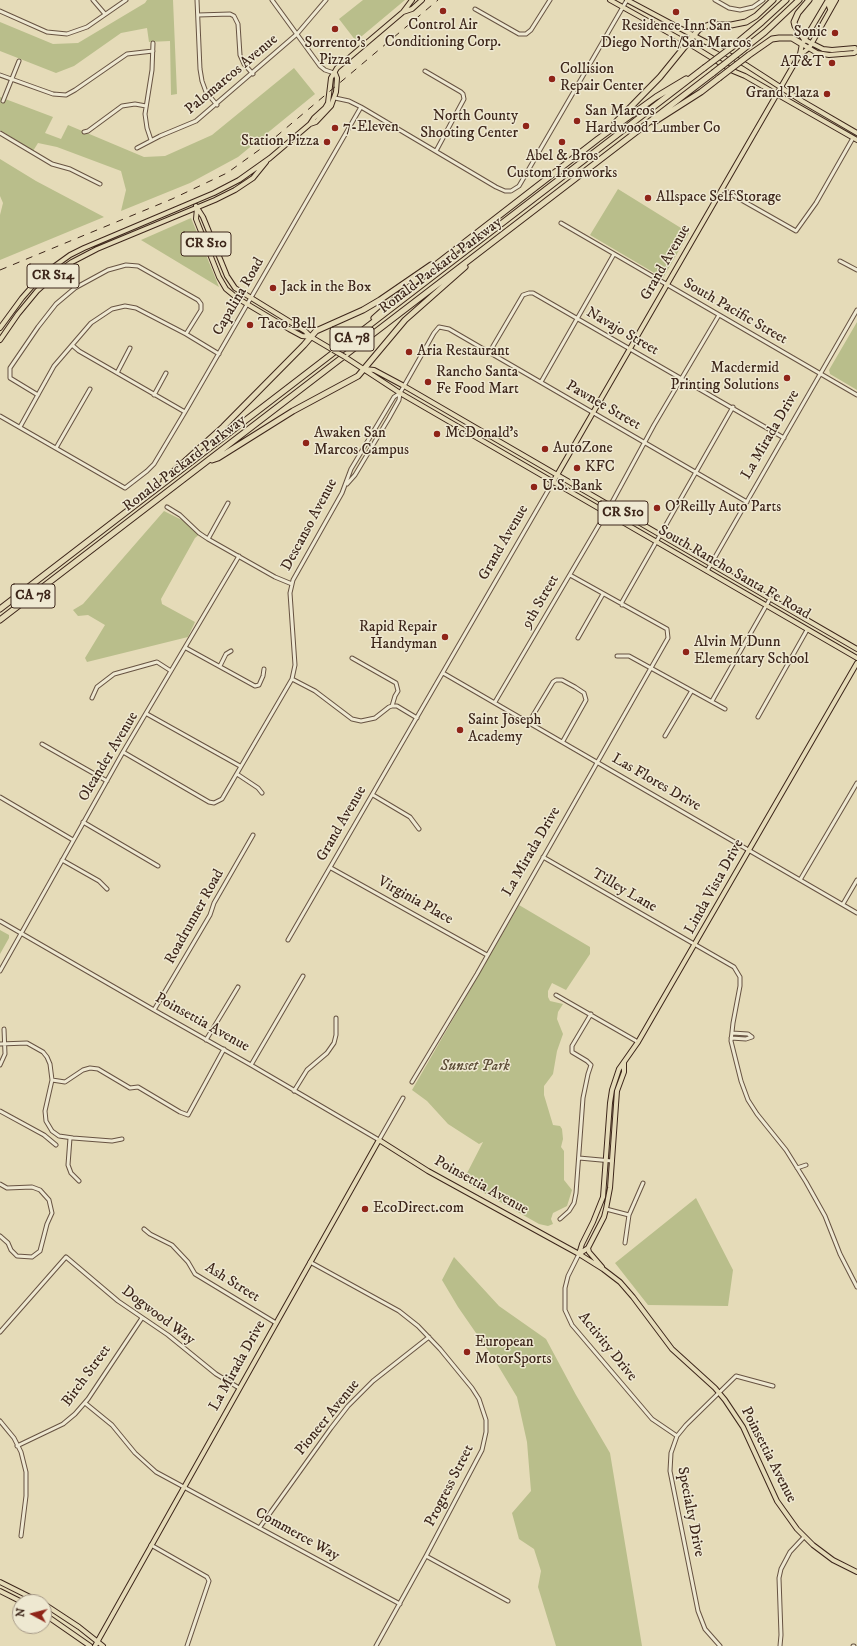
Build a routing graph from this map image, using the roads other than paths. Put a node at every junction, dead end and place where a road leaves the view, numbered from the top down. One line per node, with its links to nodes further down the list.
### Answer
1 (93, 0): 27 (street)
2 (126, 0): 27 (street)
3 (197, 0): 28 (street)
4 (272, 0): 29 (street)
5 (326, 0): 29 (street, Palomarcos Avenue)
6 (412, 0): 26 (main road, CR S14)
7 (418, 0): 21 (main road)
8 (422, 0): 21 (main road, CR S14)
9 (550, 0): 23 (street)
10 (610, 0): 22 (main road)
11 (627, 0): 22 (street); 30 (main road)
12 (715, 0): 13 (street)
13 (763, 0)
14 (774, 0): 30 (highway)
15 (786, 0): 39 (highway, Ronald Packard Parkway / CA 78, bridge)
16 (799, 0): 61 (highway, Ronald Packard Parkway / CA 78, bridge)
17 (809, 0): 31 (highway)
18 (828, 0): 31 (main road, Grand Avenue)
19 (832, 0): 24 (main road)
20 (836, 0): 24 (main road, Grand Avenue)
21 (415, 7): 26 (main road, CR S14)
22 (623, 7): 33 (main road); 60 (street)
23 (475, 9)
24 (830, 9): 34 (main road, Grand Avenue)
25 (0, 11): 27 (street)
26 (403, 12): 41 (main road, CR S14)
27 (105, 14)
28 (198, 15): 42 (street); 49 (street)
29 (297, 34): 41 (street); 42 (street, Palomarcos Avenue)
30 (693, 36): 33 (highway); 45 (main road)
31 (804, 42): 34 (main road); 37 (main road, Grand Avenue); 61 (highway, bridge)
32 (153, 43): 36 (street)
33 (687, 43): 46 (main road); 56 (highway)
34 (810, 46): 35 (main road); 37 (main road, Grand Avenue)
35 (856, 49)
36 (153, 52): 44 (street); 50 (street)
37 (800, 54): 45 (main road, Grand Avenue)
38 (19, 60): 44 (street)
39 (704, 68): 56 (highway); 84 (highway, Ronald Packard Parkway / CA 78)
40 (425, 71): 60 (street)
41 (335, 73): 47 (main road, CR S14); 52 (main road, CR S14)
42 (253, 74): 49 (street, Palomarcos Avenue)
43 (0, 75): 44 (street)
44 (12, 79): 48 (street)
45 (781, 88): 46 (main road, Grand Avenue); 54 (main road)
46 (777, 94): 57 (main road); 64 (main road, Grand Avenue)
47 (335, 98): 51 (street); 52 (main road, CR S14)
48 (3, 101)
49 (217, 105): 58 (street, Palomarcos Avenue)
50 (146, 106): 53 (street); 58 (street)
51 (361, 107): 60 (street); 74 (street, Capalina Road)
52 (310, 124): 62 (main road, CR S14)
53 (84, 132)
54 (857, 133)
55 (0, 134): 63 (street)
56 (598, 139): 69 (highway)
57 (855, 139): 64 (street)
58 (152, 140): 59 (street, Palomarcos Avenue)
59 (138, 148)
60 (436, 151)
61 (607, 154): 68 (highway, Ronald Packard Parkway / CA 78)
62 (270, 158): 65 (main road, CR S14); 66 (main road, CR S14)
63 (100, 184)
64 (722, 190): 73 (main road, Grand Avenue)
65 (194, 202): 66 (main road, CR S10); 79 (main road, CR S14)
66 (197, 208): 74 (main road, CR S10); 75 (main road, CR S10); 83 (main road, CR S14)
67 (561, 224): 70 (street, South Pacific Street)
68 (492, 242): 90 (highway); 112 (highway, Ronald Packard Parkway / CA 78)
69 (455, 249): 82 (highway); 84 (highway)
70 (614, 254): 73 (street, South Pacific Street); 78 (street)
71 (840, 261): 72 (street)
72 (857, 270)
73 (667, 284): 77 (street, South Pacific Street); 87 (main road, Grand Avenue)
74 (251, 299): 75 (street, Capalina Road); 82 (main road, CR S10)
75 (248, 305): 82 (main road, CR S10); 89 (street, Capalina Road)
76 (857, 310): 93 (street, La Mirada Drive)
77 (719, 315): 93 (street, South Pacific Street); 94 (street)
78 (578, 319): 87 (street, Navajo Street); 88 (street, Navajo Street); 95 (street)
79 (0, 328)
80 (449, 329): 88 (street, Pawnee Street); 96 (street, Descanso Avenue)
81 (186, 334): 85 (street); 89 (street); 100 (street)
82 (311, 337): 90 (main road, CR S10, bridge); 119 (highway)
83 (0, 340)
84 (344, 344): 119 (highway, Ronald Packard Parkway / CA 78)
85 (72, 345): 91 (street); 100 (street)
86 (130, 348): 91 (street)
87 (630, 349): 94 (street, Navajo Street); 104 (main road, Grand Avenue)
88 (489, 353): 95 (street, Pawnee Street)
89 (219, 354): 103 (street, Capalina Road)
90 (364, 369): 96 (main road, South Rancho Santa Fe Road / CR S10); 98 (main road, South Rancho Santa Fe Road / CR S10); 112 (highway)
91 (117, 372): 99 (street)
92 (166, 373): 99 (street)
93 (820, 374): 101 (street, South Pacific Street); 107 (street, La Mirada Drive)
94 (682, 378): 102 (street, Navajo Street); 108 (street)
95 (541, 382): 104 (street, Pawnee Street)
96 (404, 386): 98 (street, Descanso Avenue); 110 (main road, South Rancho Santa Fe Road / CR S10)
97 (90, 390): 109 (street)
98 (400, 393): 111 (main road, South Rancho Santa Fe Road / CR S10); 116 (street); 116 (street, Descanso Avenue)
99 (154, 394): 103 (street)
100 (38, 395): 106 (street)
101 (857, 395)
102 (733, 407): 107 (street, Navajo Street); 113 (street)
103 (186, 412): 109 (street, Capalina Road)
104 (593, 413): 108 (street, Pawnee Street); 114 (main road, Grand Avenue)
105 (0, 416): 106 (street)
106 (20, 427): 109 (street)
107 (784, 438): 117 (street, La Mirada Drive)
108 (645, 442): 113 (street, Pawnee Street); 120 (street)
109 (56, 448)
110 (522, 455): 111 (main road); 114 (main road, South Rancho Santa Fe Road / CR S10)
111 (508, 456): 115 (main road, South Rancho Santa Fe Road / CR S10)
112 (207, 461): 136 (highway, Ronald Packard Parkway / CA 78)
113 (696, 472): 117 (street, Pawnee Street); 123 (street)
114 (557, 476): 115 (main road, Grand Avenue); 120 (main road, South Rancho Santa Fe Road / CR S10)
115 (553, 482): 122 (main road, South Rancho Santa Fe Road / CR S10); 150 (street, Grand Avenue)
116 (346, 485): 130 (street, Descanso Avenue)
117 (747, 502): 127 (street, La Mirada Drive)
118 (228, 503): 124 (street)
119 (136, 505): 135 (highway, Ronald Packard Parkway / CA 78)
120 (610, 506): 123 (main road, South Rancho Santa Fe Road / CR S10)
121 (167, 507): 124 (street)
122 (606, 513): 125 (main road, South Rancho Santa Fe Road / CR S10); 129 (street, 9th Street)
123 (660, 534): 125 (street); 127 (main road, South Rancho Santa Fe Road / CR S10)
124 (208, 538): 126 (street)
125 (656, 541): 128 (main road, South Rancho Santa Fe Road / CR S10); 133 (street)
126 (239, 556): 130 (street); 139 (street, Oleander Avenue)
127 (711, 564): 128 (street, La Mirada Drive); 132 (main road, South Rancho Santa Fe Road / CR S10)
128 (707, 571): 134 (main road, South Rancho Santa Fe Road / CR S10)
129 (570, 575): 131 (street); 154 (street, 9th Street)
130 (292, 584): 151 (street, Descanso Avenue)
131 (603, 594): 133 (street); 138 (street)
132 (770, 599): 134 (street); 140 (main road, South Rancho Santa Fe Road / CR S10)
133 (622, 605): 147 (street, La Mirada Drive)
134 (766, 606): 137 (main road, South Rancho Santa Fe Road / CR S10); 155 (street)
135 (0, 609)
136 (0, 620)
137 (807, 630): 144 (main road, South Rancho Santa Fe Road / CR S10); 159 (street)
138 (578, 638)
139 (186, 648): 146 (street); 149 (street, Oleander Avenue)
140 (857, 649)
141 (231, 651): 146 (street)
142 (618, 656): 147 (street)
143 (352, 658): 156 (street)
144 (857, 658)
145 (857, 663): 178 (main road, Linda Vista Drive)
146 (220, 666): 148 (street)
147 (651, 668): 152 (street); 166 (street, La Mirada Drive)
148 (264, 669)
149 (171, 671): 153 (street); 158 (street, Oleander Avenue)
150 (443, 672): 154 (street, Las Flores Drive); 160 (street, Grand Avenue)
151 (292, 679): 156 (street); 167 (street, Descanso Avenue)
152 (691, 692): 155 (street); 162 (street)
153 (92, 698)
154 (495, 702): 161 (street, Las Flores Drive)
155 (712, 702): 157 (street)
156 (392, 706): 160 (street)
157 (725, 709)
158 (147, 714): 165 (street, Oleander Avenue); 167 (street)
159 (758, 717)
160 (417, 718): 172 (street, Grand Avenue)
161 (528, 722): 163 (street, Las Flores Drive); 163 (street)
162 (665, 736)
163 (563, 741): 166 (street, Las Flores Drive)
164 (42, 744): 169 (street)
165 (124, 752): 168 (street, Descanso Avenue); 169 (street, Oleander Avenue)
166 (598, 762): 178 (street, Las Flores Drive); 179 (street, La Mirada Drive)
167 (240, 766): 168 (street, Descanso Avenue)
168 (237, 774): 171 (street)
169 (107, 781): 174 (street, Oleander Avenue)
170 (856, 785): 183 (street)
171 (262, 794)
172 (373, 795): 175 (street); 182 (street, Grand Avenue)
173 (0, 797): 177 (street)
174 (83, 822): 177 (street, Oleander Avenue); 181 (street)
175 (419, 829)
176 (254, 835): 197 (street, Roadrunner Road)
177 (73, 840): 180 (street, Oleander Avenue)
178 (749, 849): 183 (street, Las Flores Drive); 191 (main road, Linda Vista Drive)
179 (543, 857): 191 (street, Tilley Lane); 192 (street, La Mirada Drive)
180 (62, 860): 185 (street); 189 (street, Oleander Avenue)
181 (158, 866)
182 (331, 868): 190 (street, Grand Avenue); 192 (street, Virginia Place)
183 (800, 880): 186 (street, Las Flores Drive)
184 (857, 880): 186 (street)
185 (107, 889)
186 (843, 904): 187 (street, Las Flores Drive)
187 (857, 912)
188 (0, 921): 189 (street, Poinsettia Avenue)
189 (21, 933): 193 (street, Oleander Avenue); 197 (street, Poinsettia Avenue)
190 (288, 940)
191 (695, 944): 201 (street, Linda Vista Drive); 204 (main road)
192 (487, 955): 212 (street, La Mirada Drive)
193 (0, 971)
194 (303, 976): 210 (street)
195 (238, 987): 203 (street)
196 (556, 995): 198 (street)
197 (154, 1010): 203 (street, Poinsettia Avenue)
198 (591, 1014): 204 (street); 220 (street)
199 (336, 1018): 213 (street)
200 (4, 1029): 206 (street)
201 (732, 1033): 202 (street, Linda Vista Drive); 202 (street)
202 (731, 1038): 224 (street, Linda Vista Drive)
203 (206, 1040): 207 (street, Poinsettia Avenue)
204 (638, 1042): 208 (main road)
205 (0, 1044): 206 (street)
206 (6, 1044): 209 (street); 211 (street)
207 (224, 1049): 210 (street, Poinsettia Avenue); 211 (street)
208 (624, 1063): 221 (main road); 222 (main road)
209 (0, 1065)
210 (251, 1065): 213 (street, Poinsettia Avenue)
211 (52, 1080): 216 (street)
212 (412, 1082)
213 (294, 1091): 218 (street, Poinsettia Avenue)
214 (403, 1098): 218 (street, La Mirada Drive)
215 (0, 1111): 219 (street)
216 (70, 1138): 217 (street); 225 (street)
217 (122, 1139)
218 (379, 1140): 235 (main road, Poinsettia Avenue); 236 (main road, La Mirada Drive)
219 (56, 1145)
220 (579, 1158): 221 (street); 230 (street)
221 (605, 1160): 222 (street); 235 (main road)
222 (612, 1160): 228 (main road)
223 (806, 1165): 224 (street)
224 (798, 1168): 238 (street, Linda Vista Drive)
225 (79, 1182)
226 (643, 1183): 229 (street)
227 (0, 1184): 232 (street)
228 (606, 1209): 229 (street); 234 (main road)
229 (629, 1215): 233 (street)
230 (560, 1219)
231 (144, 1229): 240 (street, Ash Street)
232 (0, 1236)
233 (625, 1243)
234 (588, 1248): 235 (main road); 237 (main road)
235 (580, 1254): 237 (main road, Poinsettia Avenue); 248 (street, Activity Drive)
236 (310, 1262): 240 (main road, La Mirada Drive); 242 (street, Progress Street)
237 (603, 1269): 245 (main road, Poinsettia Avenue)
238 (857, 1287)
239 (142, 1318): 241 (street, Dogwood Way); 244 (street, Dogwood Way); 246 (street, Birch Street)
240 (276, 1323): 244 (main road, La Mirada Drive)
241 (0, 1332)
242 (429, 1337): 251 (street, Pioneer Avenue); 255 (street, Progress Street)
243 (773, 1386): 245 (street, Specialty Drive)
244 (239, 1388): 250 (main road, La Mirada Drive)
245 (720, 1394): 248 (street, Specialty Drive); 253 (main road, Poinsettia Avenue)
246 (85, 1403): 249 (street, Birch Street); 250 (street, Commerce Way)
247 (0, 1421): 249 (street)
248 (677, 1436): 271 (street, Specialty Drive)
249 (17, 1446): 252 (street)
250 (184, 1486): 251 (street, Commerce Way); 254 (main road, La Mirada Drive)
251 (260, 1527): 262 (street, Commerce Way)
252 (21, 1536)
253 (804, 1537): 256 (main road, Poinsettia Avenue); 272 (street)
254 (151, 1545): 265 (main road, La Mirada Drive); 269 (street)
255 (426, 1556): 261 (street); 262 (street, Progress Street)
256 (857, 1572)
257 (0, 1582): 259 (main road)
258 (0, 1592): 260 (main road)
259 (24, 1594)
260 (12, 1597)
261 (508, 1601)
262 (400, 1604): 270 (street, Progress Street)
263 (52, 1609): 265 (main road)
264 (52, 1620): 266 (main road)
265 (97, 1641): 267 (main road, La Mirada Drive); 268 (main road)
266 (90, 1646)
267 (95, 1646)
268 (103, 1646)
269 (187, 1646)
270 (376, 1646)
271 (720, 1646)
272 (780, 1646)

